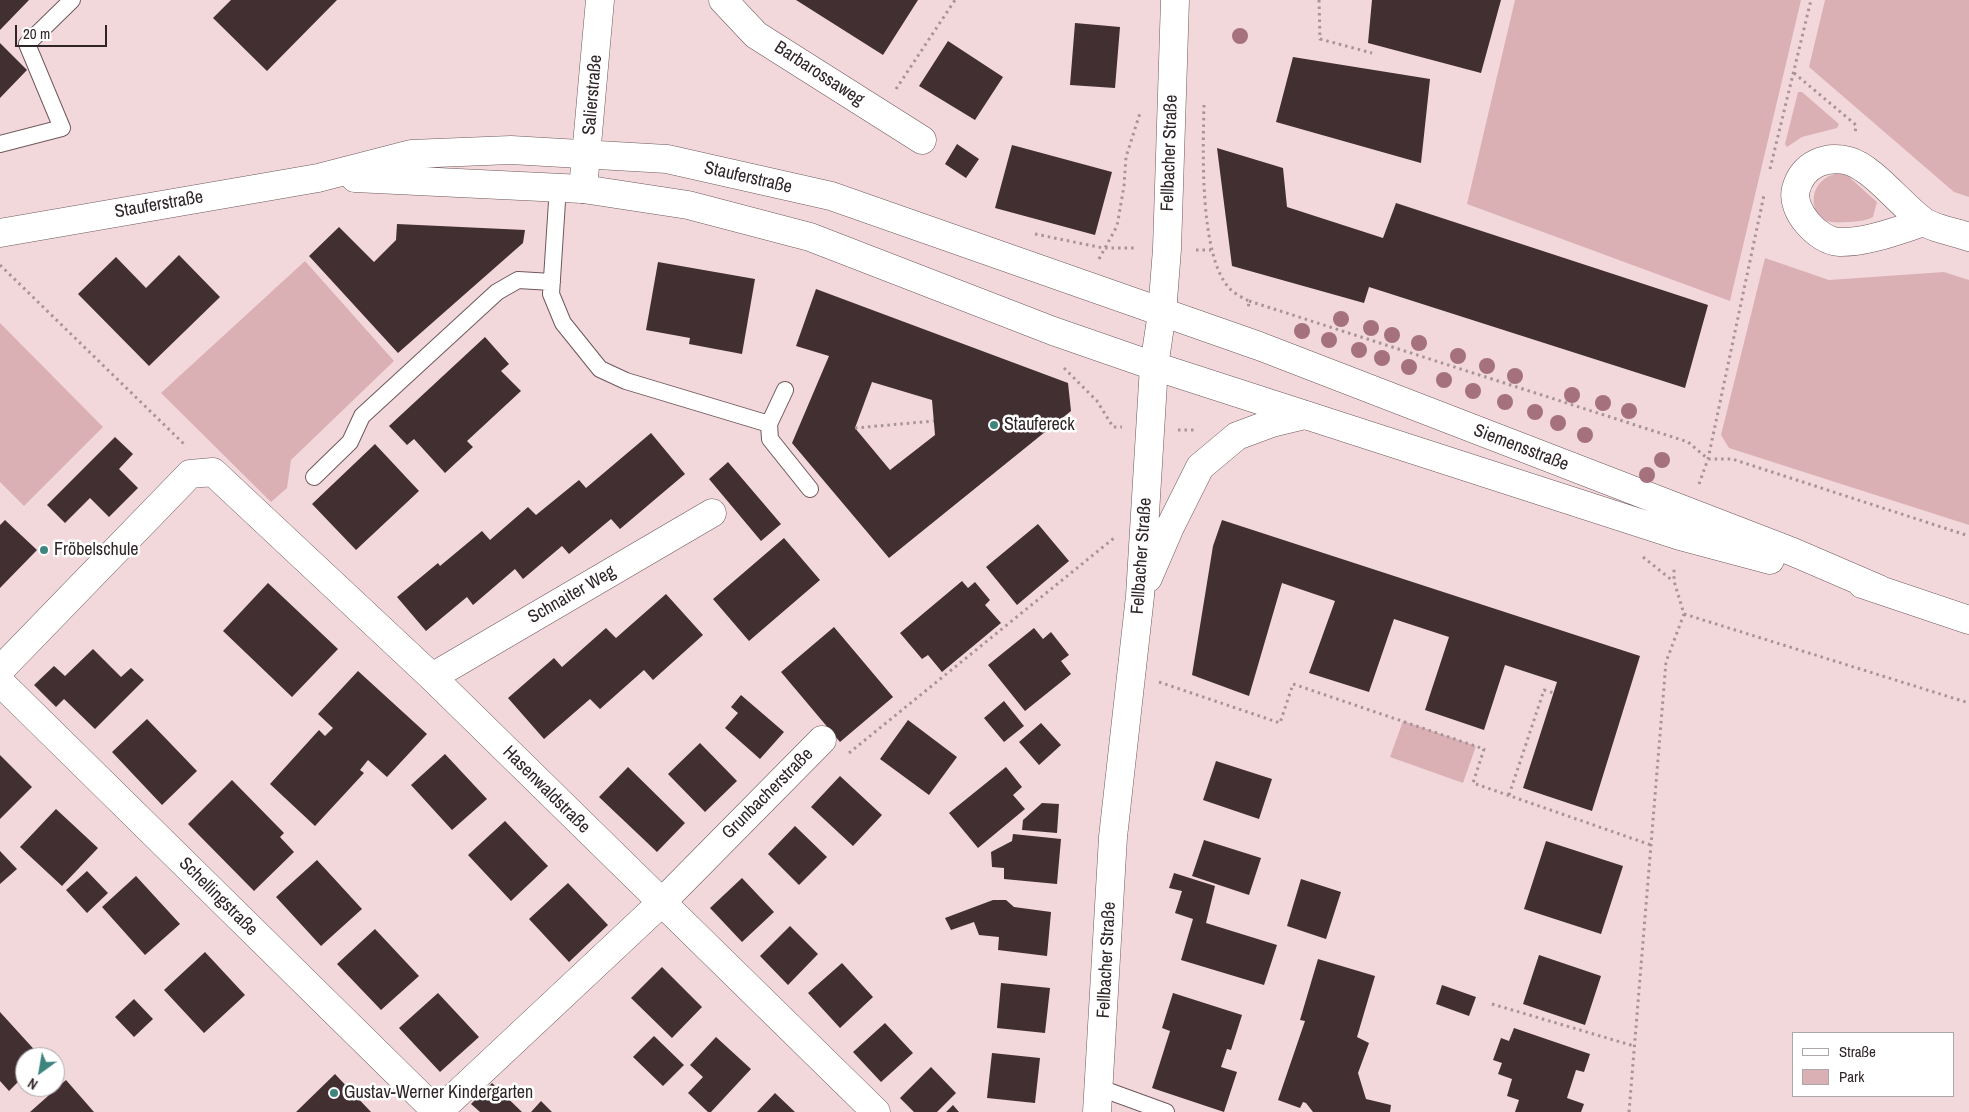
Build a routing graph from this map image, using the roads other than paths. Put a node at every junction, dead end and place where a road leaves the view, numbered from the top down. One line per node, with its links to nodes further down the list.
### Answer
1 (72, 0): 6 (lane)
2 (600, 0): 7 (street, Salierstraße)
3 (723, 0): 5 (street, Barbarossaweg)
4 (1174, 0): 14 (street, Fellbacher Straße)
5 (922, 140)
6 (0, 144)
7 (588, 153): 8 (street, Stauferstraße); 9 (street, Salierstraße); 14 (street, Stauferstraße)
8 (318, 178): 9 (street, Stauferstraße); 11 (street, Stauferstraße)
9 (570, 188): 13 (lane); 15 (street, Stauferstraße)
10 (1924, 222): 10 (street); 12 (street)
11 (0, 233)
12 (1969, 237)
13 (552, 282): 18 (lane); 19 (lane)
14 (1162, 313): 15 (street, Fellbacher Straße); 22 (street, Siemensstraße)
15 (1154, 366): 17 (street, Siemensstraße); 23 (street, Fellbacher Straße)
16 (784, 390): 18 (lane)
17 (1304, 415): 22 (street, Siemensstraße); 23 (street)
18 (769, 424): 20 (lane)
19 (314, 477)
20 (810, 489)
21 (712, 513): 26 (street, Schnaiter Weg)
22 (1879, 589): 24 (street, Siemensstraße)
23 (1140, 596): 30 (street, Fellbacher Straße)
24 (1969, 620)
25 (0, 670): 26 (street, Hasenwaldstraße)
26 (432, 677): 29 (street, Hasenwaldstraße)
27 (0, 682): 31 (street, Schellingstraße)
28 (822, 740): 29 (street, Grunbacherstraße)
29 (661, 903): 31 (street, Grunbacherstraße); 32 (street, Hasenwaldstraße)
30 (1098, 1100): 33 (lane)
31 (438, 1112)
32 (876, 1112)
33 (1166, 1112)

